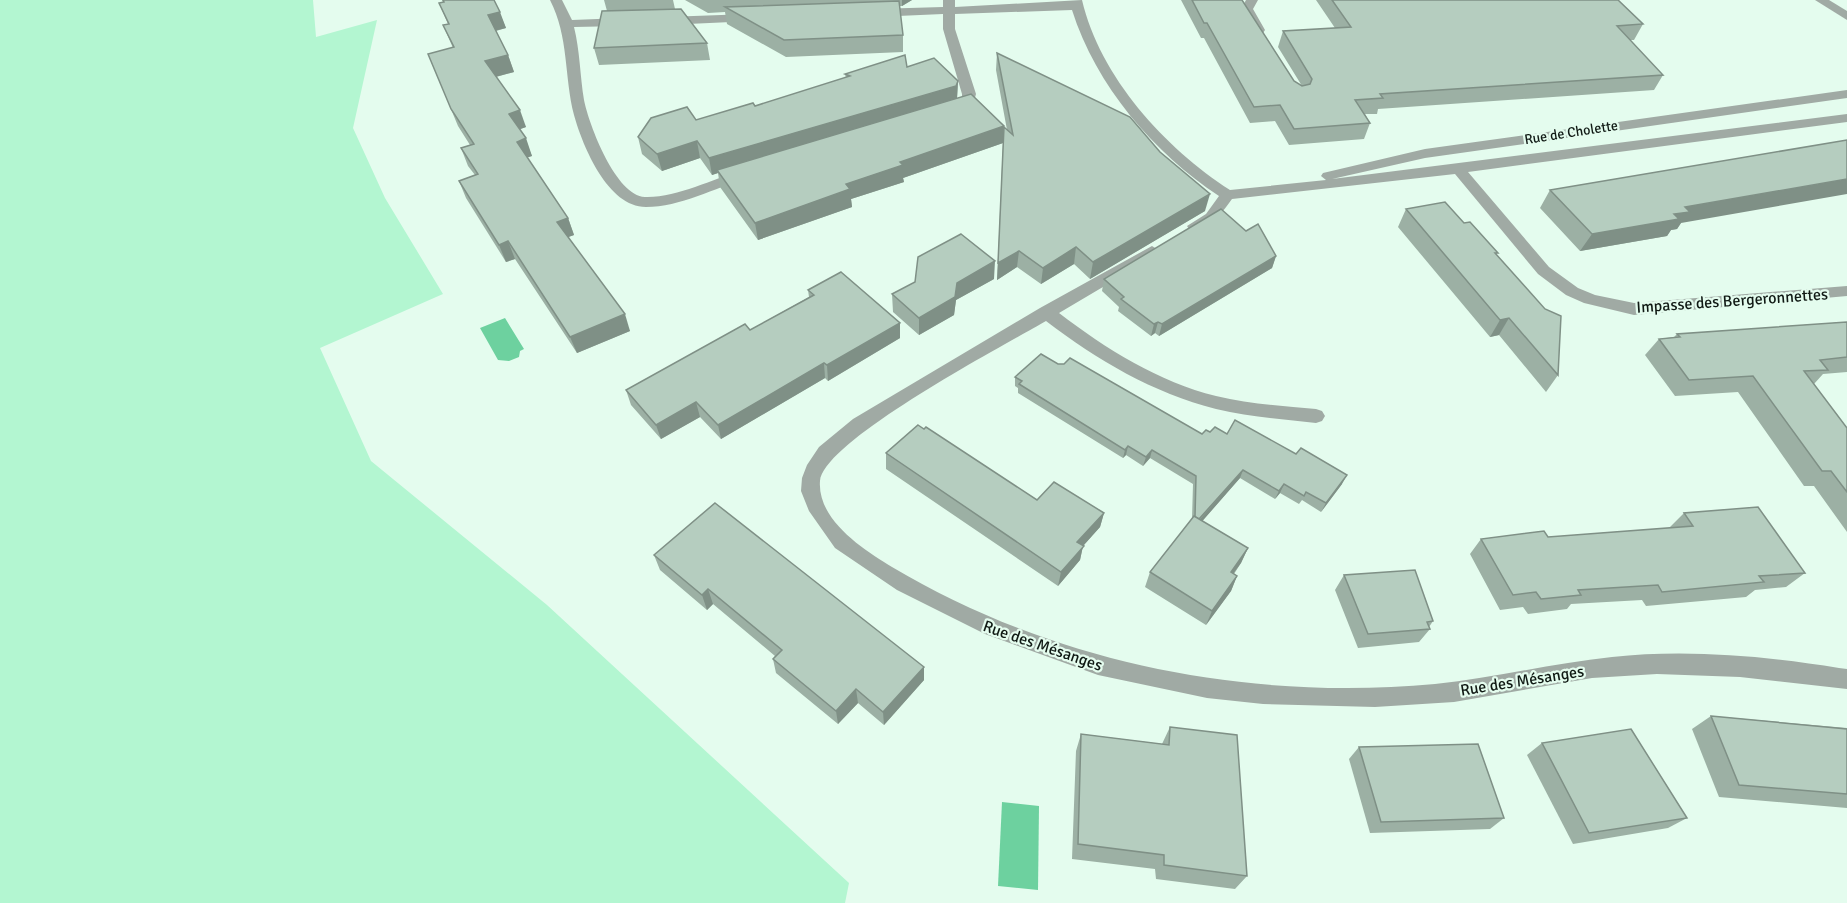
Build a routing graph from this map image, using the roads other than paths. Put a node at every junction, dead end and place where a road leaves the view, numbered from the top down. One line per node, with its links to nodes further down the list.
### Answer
1 (556, 0): 11 (street)
2 (1252, 0): 12 (street)
3 (1821, 0): 7 (street)
4 (1076, 3): 5 (street); 21 (street)
5 (949, 6): 6 (street); 15 (street)
6 (862, 13)
7 (1845, 16)
8 (759, 18): 9 (street)
9 (658, 21)
10 (635, 22): 11 (street)
11 (568, 24): 19 (street)
12 (1264, 38)
13 (1847, 94): 20 (street, Rue de Cholette)
14 (1847, 108): 17 (street)
15 (943, 116)
16 (1847, 118): 17 (street, Rue de Cholette)
17 (1793, 125): 18 (street, Rue de Cholette)
18 (1459, 169): 20 (street, Rue de Cholette); 22 (street, Impasse des Bergeronnettes)
19 (753, 172)
20 (1298, 186): 21 (street, Rue de Cholette)
21 (1227, 195): 23 (street, Rue des Mésanges)
22 (1847, 291)
23 (1046, 312): 24 (street); 25 (street, Rue des Mésanges)
24 (1316, 416)
25 (1847, 679)

